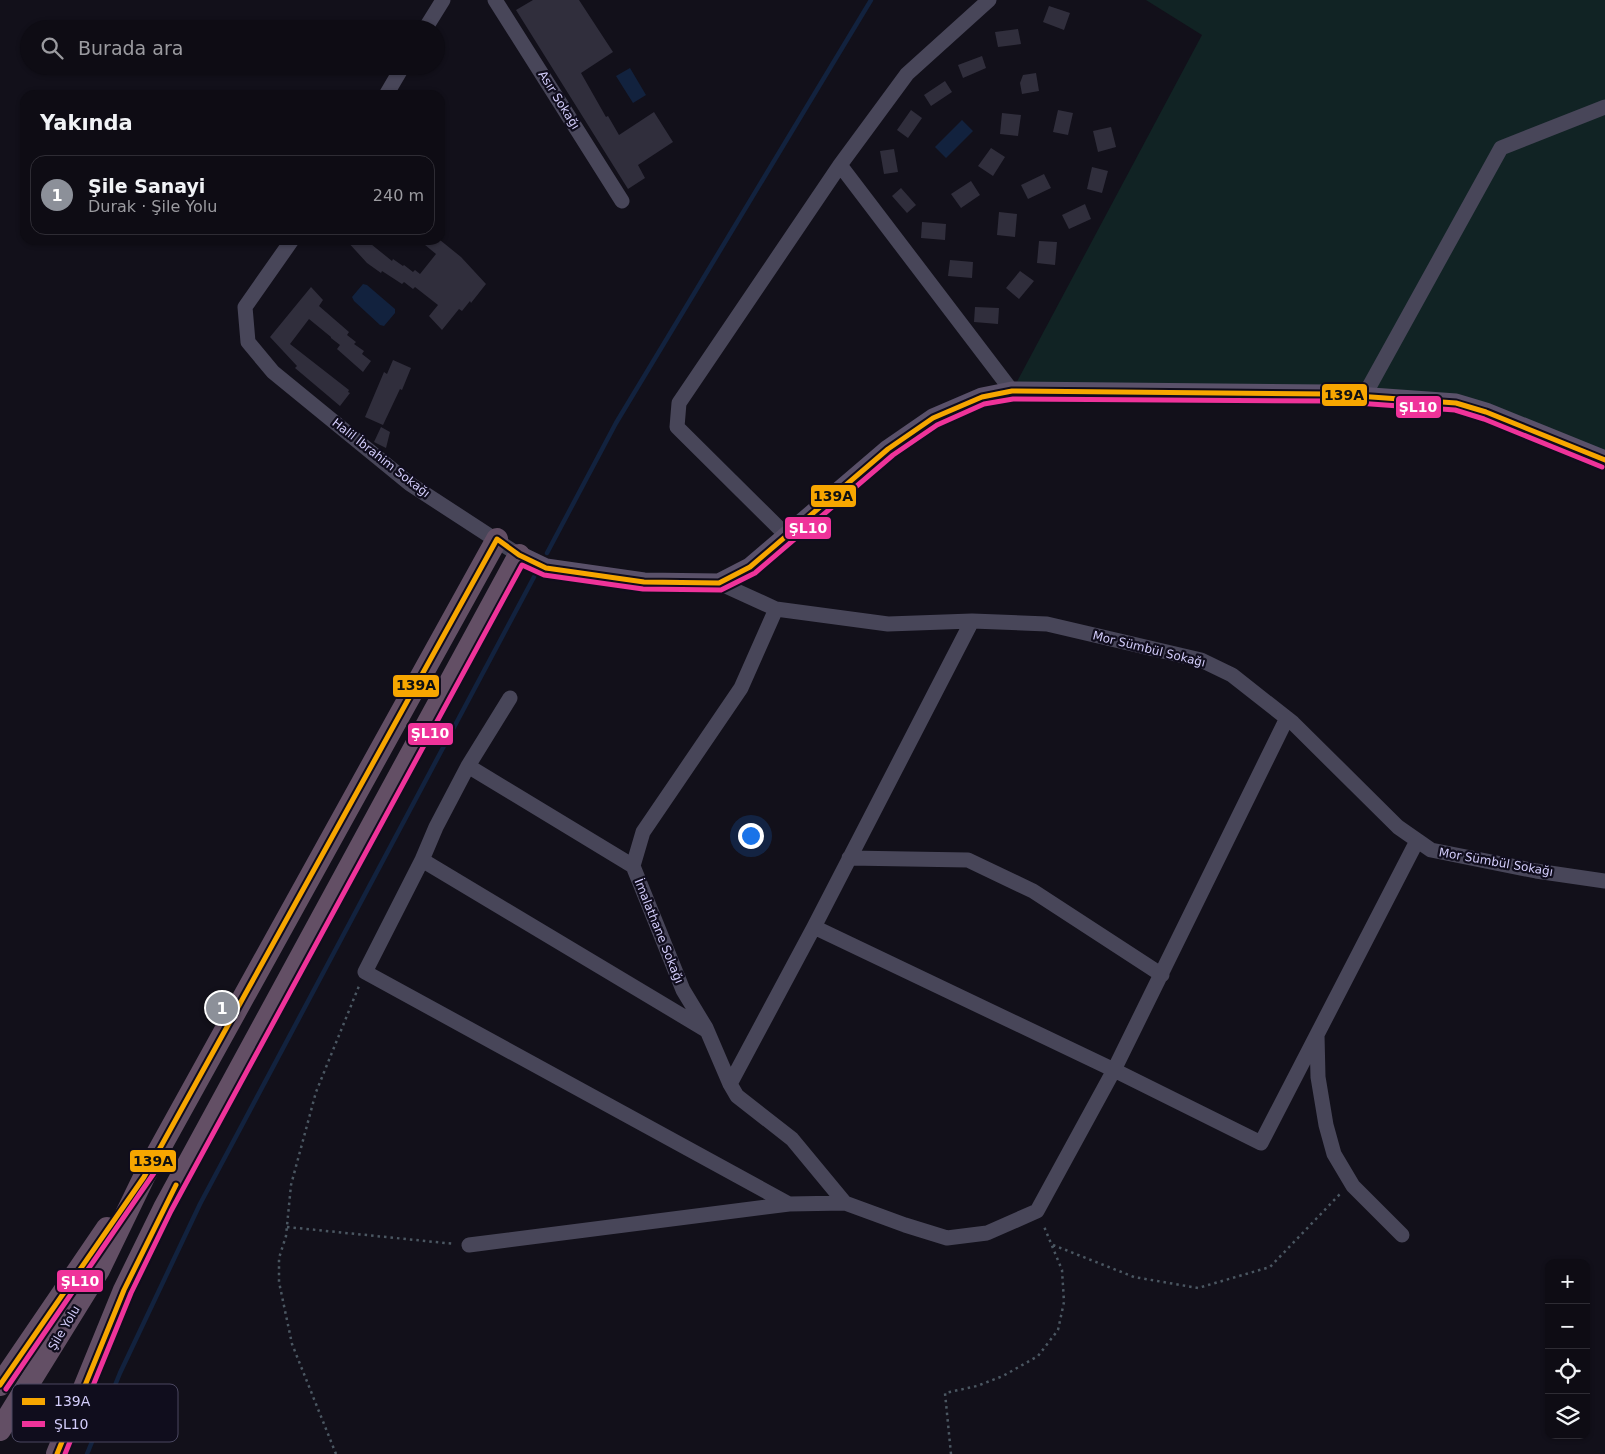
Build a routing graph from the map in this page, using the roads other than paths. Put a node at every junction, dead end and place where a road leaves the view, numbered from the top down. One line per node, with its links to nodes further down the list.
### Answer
1 (443, 0): 4 (street)
2 (495, 0): 9 (street, Asır Sokağı)
3 (989, 0): 8 (street)
4 (431, 20)
5 (398, 75): 6 (street)
6 (389, 90)
7 (1605, 107): 12 (street)
8 (840, 165): 11 (street); 14 (street)
9 (622, 200)
10 (288, 245): 15 (street, Halil İbrahim Sokağı)
11 (1012, 392): 12 (main road); 14 (main road)
12 (1364, 396): 13 (main road)
13 (1605, 460)
14 (786, 535): 17 (main road)
15 (497, 539): 16 (street, Halil İbrahim Sokağı); 34 (highway, Şile Yolu)
16 (519, 555): 17 (main road); 40 (highway)
17 (719, 583): 18 (street, Mor Sümbül Sokağı)
18 (776, 609): 19 (street, Mor Sümbül Sokağı); 26 (street, İmalathane Sokağı)
19 (972, 621): 21 (street, Mor Sümbül Sokağı); 24 (street)
20 (510, 698): 22 (street)
21 (1287, 718): 23 (street, Mor Sümbül Sokağı); 29 (street)
22 (468, 766): 25 (street); 26 (street)
23 (1417, 841): 27 (street, Mor Sümbül Sokağı); 31 (street)
24 (850, 858): 28 (street); 29 (street)
25 (422, 860): 30 (street); 36 (street)
26 (633, 866): 30 (street, İmalathane Sokağı)
27 (1605, 881)
28 (814, 927): 32 (street); 33 (street)
29 (1162, 974): 32 (street)
30 (707, 1030): 33 (street, İmalathane Sokağı)
31 (1317, 1033): 32 (street); 37 (street)
32 (1114, 1070): 35 (street)
33 (730, 1084): 35 (street, İmalathane Sokağı)
34 (144, 1176): 39 (highway, Şile Yolu); 41 (highway)
35 (845, 1203): 36 (street)
36 (789, 1204): 38 (street)
37 (1402, 1235)
38 (469, 1245)
39 (28, 1384)
40 (86, 1384)
41 (0, 1385)
42 (12, 1411): 43 (highway, Şile Yolu)
43 (0, 1430)
44 (62, 1442): 45 (highway)
45 (57, 1454)

